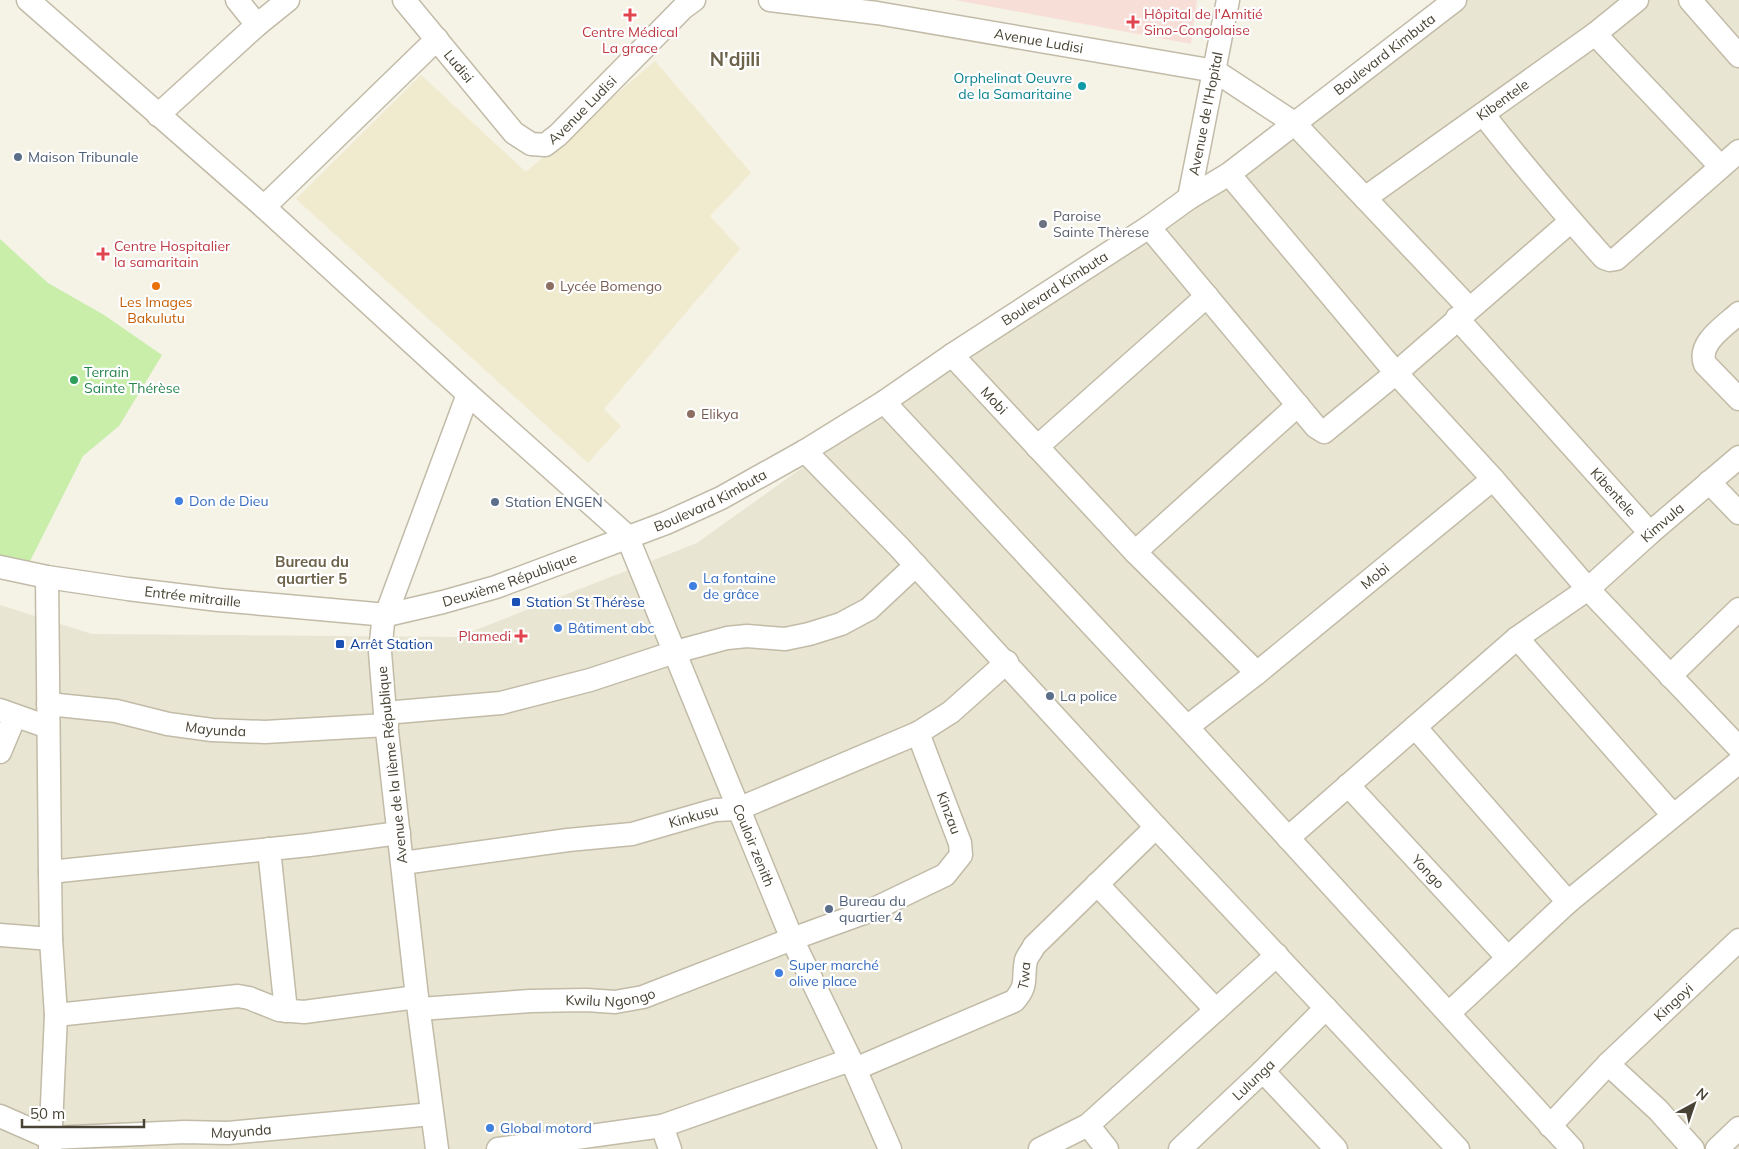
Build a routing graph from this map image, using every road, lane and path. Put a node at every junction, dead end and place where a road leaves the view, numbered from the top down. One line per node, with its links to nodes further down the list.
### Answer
1 (28, 0): 18 (street)
2 (237, 0): 12 (street)
3 (288, 0): 12 (street)
4 (404, 0): 14 (street, Ludisi)
5 (770, 0): 11 (street, Avenue Ludisi)
6 (1228, 0): 16 (street, Avenue de l'Hopital)
7 (1455, 0): 19 (street, Boulevard Kimbuta)
8 (1637, 0): 13 (street, Kibentele)
9 (1690, 0): 15 (street)
10 (684, 3): 20 (street, Avenue Ludisi)
11 (878, 6): 16 (street, Avenue Ludisi)
12 (257, 25): 18 (street)
13 (1595, 34): 17 (street, Kibentele); 22 (street)
14 (438, 39): 20 (street, Ludisi); 26 (street)
15 (1739, 56)
16 (1215, 71): 19 (street, Avenue Ludisi); 24 (street, Avenue de l'Hopital)
17 (1483, 114): 25 (street, Kibentele); 27 (street)
18 (158, 115): 26 (street)
19 (1294, 124): 23 (street, Boulevard Kimbuta); 25 (street, Kibentele)
20 (514, 133)
21 (1739, 151): 22 (street)
22 (1720, 166): 27 (street)
23 (1229, 174): 24 (street, Boulevard Kimbuta); 33 (street)
24 (1190, 198): 28 (street, Boulevard Kimbuta)
25 (1366, 198): 30 (street, Kibentele)
26 (264, 207): 34 (street)
27 (1571, 221): 30 (street)
28 (1149, 227): 29 (street); 32 (street, Boulevard Kimbuta)
29 (1207, 296): 37 (street); 38 (street)
30 (1463, 313): 33 (street); 44 (street, Kibentele)
31 (1739, 313): 35 (street)
32 (952, 355): 36 (street, Boulevard Kimbuta); 38 (street, Mobi)
33 (1396, 373): 37 (street); 41 (street)
34 (468, 394): 45 (street); 52 (street, Avenue de la IIème République)
35 (1739, 399)
36 (884, 402): 39 (street, Boulevard Kimbuta); 62 (street)
37 (1298, 405): 46 (street)
38 (1037, 447): 46 (street, Mobi)
39 (805, 451): 45 (street, Boulevard Kimbuta); 47 (street)
40 (1739, 457): 42 (street, Kimvula)
41 (1493, 479): 50 (street); 56 (street, Mobi)
42 (1710, 482): 43 (street); 44 (street, Kimvula)
43 (1739, 513)
44 (1650, 533): 50 (street, Kimvula)
45 (627, 536): 52 (street, Deuxième République); 54 (street, Couloir zenith)
46 (1135, 552): 56 (street, Mobi)
47 (916, 565): 54 (street); 55 (street)
48 (0, 567): 49 (street, Entrée mitraille)
49 (47, 577): 52 (street, Entrée mitraille); 58 (street)
50 (1588, 589): 53 (street); 57 (street)
51 (1739, 609): 57 (street)
52 (387, 614): 60 (street, Avenue de la IIème République)
53 (1517, 638): 63 (street); 69 (street)
54 (675, 652): 60 (street); 68 (street, Couloir zenith)
55 (1007, 662): 64 (street, Kinkusu); 70 (street)
56 (1257, 673): 62 (street, Mobi)
57 (1670, 676): 65 (street)
58 (48, 704): 60 (street, Mayunda); 61 (street)
59 (8, 713): 61 (street); 66 (street)
60 (386, 719): 71 (street, Avenue de la IIème République)
61 (48, 727): 75 (street)
62 (1187, 727): 72 (street)
63 (1415, 727): 67 (street); 77 (street)
64 (918, 733): 68 (street, Kinkusu); 80 (street, Kinzau)
65 (1738, 748): 69 (street)
66 (0, 752)
67 (1348, 784): 72 (street); 83 (street, Yongo)
68 (738, 809): 74 (street, Kinkusu); 80 (street, Couloir zenith)
69 (1673, 815): 77 (street)
70 (1156, 827): 76 (street, Twa); 82 (street)
71 (399, 834): 73 (street); 74 (street, Avenue de la IIème République)
72 (1288, 838): 88 (street)
73 (269, 849): 75 (street); 87 (street)
74 (403, 863): 84 (street, Avenue de la IIème République)
75 (50, 872): 79 (street)
76 (1098, 884): 86 (street); 91 (street, Twa)
77 (1568, 902): 83 (street)
78 (0, 935): 79 (street)
79 (51, 939): 89 (street)
80 (792, 939): 84 (street, Kwilu Ngongo); 91 (street, Couloir zenith)
81 (1739, 940): 90 (street, Kingoyi)
82 (1277, 955): 85 (street); 86 (street)
83 (1508, 958): 88 (street)
84 (419, 1003): 87 (street); 93 (street, Avenue de la IIème République)
85 (1326, 1008): 92 (street, Lulunga); 108 (street)
86 (1216, 1010): 95 (street)
87 (286, 1011): 89 (street)
88 (1449, 1013): 97 (street)
89 (56, 1016): 99 (street)
90 (1608, 1064): 97 (street, Kingoyi); 110 (street)
91 (853, 1065): 96 (street); 103 (street, Couloir zenith)
92 (1263, 1072): 106 (street, Lulunga); 107 (street)
93 (432, 1114): 99 (street, Mayunda); 100 (street, Avenue de la IIème République)
94 (0, 1116): 99 (street)
95 (1088, 1125): 104 (street); 105 (street)
96 (662, 1126): 101 (street); 102 (street)
97 (1550, 1126): 109 (street)
98 (1739, 1128): 111 (street)
99 (50, 1144)
100 (437, 1149)
101 (498, 1149)
102 (670, 1149)
103 (890, 1149)
104 (1040, 1149)
105 (1107, 1149)
106 (1180, 1149)
107 (1336, 1149)
108 (1458, 1149)
109 (1572, 1149)
110 (1693, 1149)
111 (1717, 1149)

